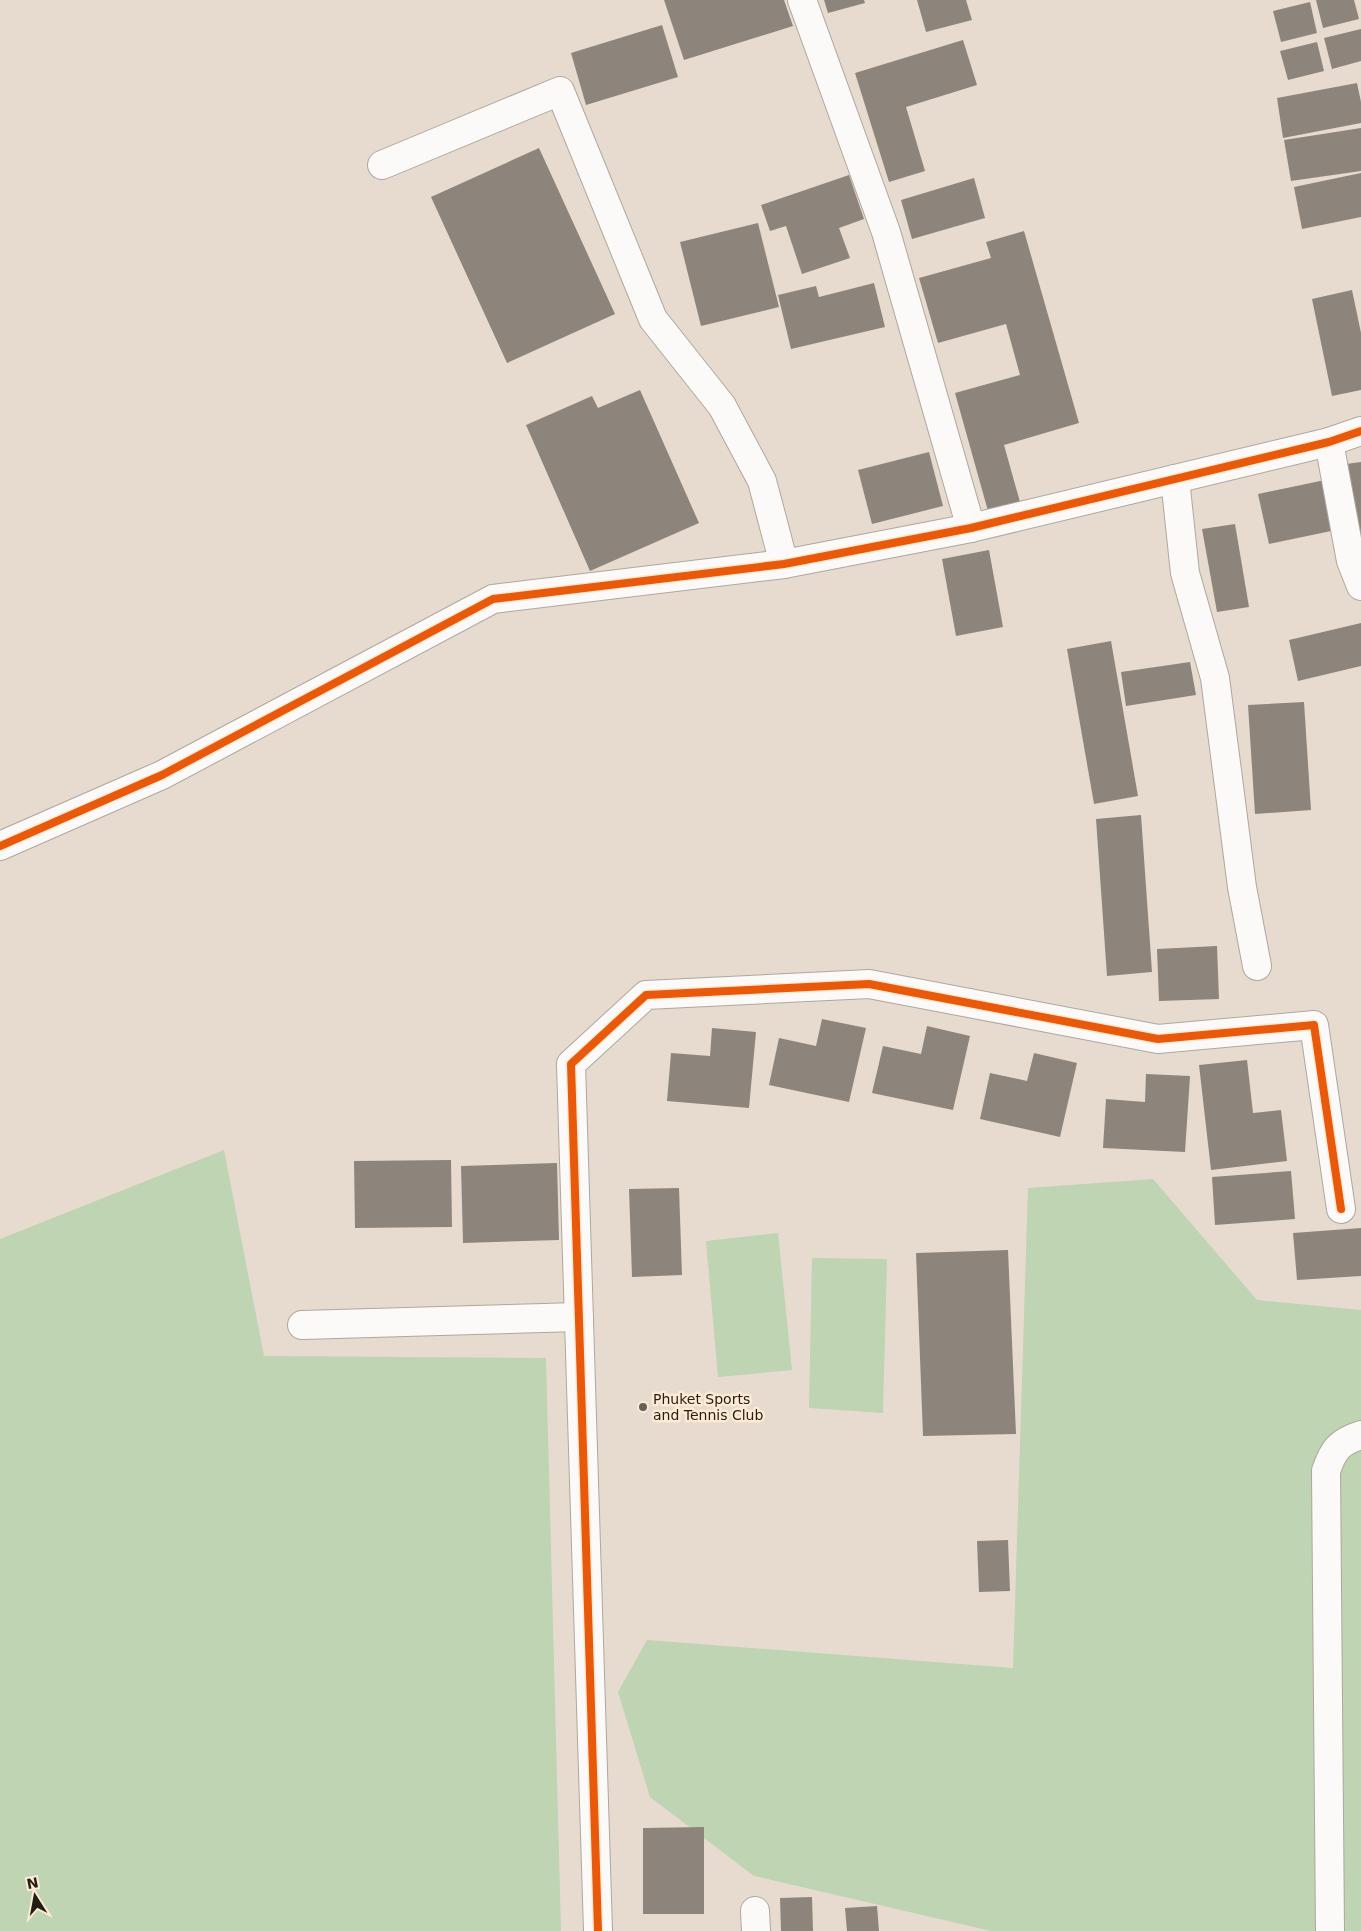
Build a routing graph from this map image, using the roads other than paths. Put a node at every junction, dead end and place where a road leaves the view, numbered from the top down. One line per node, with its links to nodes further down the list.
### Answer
1 (802, 0): 6 (street)
2 (382, 165): 7 (street)
3 (1361, 431): 4 (street)
4 (1328, 442): 5 (street); 8 (street)
5 (1175, 479): 6 (street); 10 (street)
6 (972, 528): 7 (street)
7 (784, 564): 9 (street)
8 (1361, 586)
9 (0, 846)
10 (1257, 966)
11 (1341, 1209): 12 (street)
12 (579, 1317): 13 (street); 15 (street)
13 (302, 1325)
14 (1361, 1435): 16 (street)
15 (598, 1931)
16 (1330, 1931)

